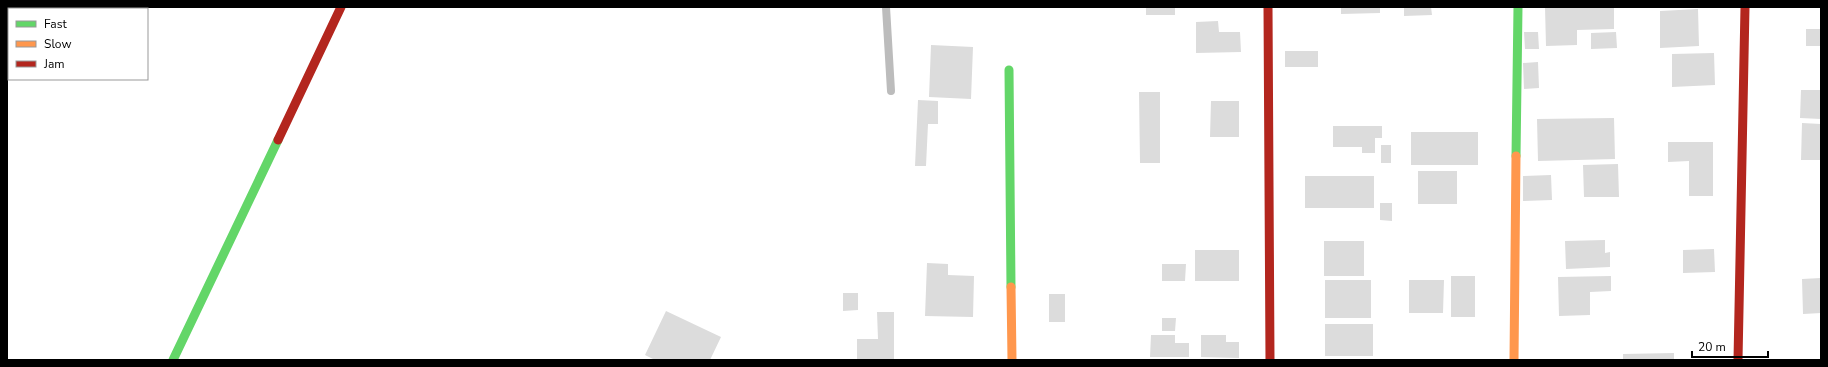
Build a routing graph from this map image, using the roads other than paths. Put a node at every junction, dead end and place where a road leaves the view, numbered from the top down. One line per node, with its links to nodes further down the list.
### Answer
1 (340, 7): 6 (street)
2 (1268, 7): 8 (street)
3 (1518, 7): 9 (street)
4 (1745, 7): 10 (street)
5 (1009, 70): 7 (street)
6 (173, 360)
7 (1012, 360)
8 (1270, 360)
9 (1514, 360)
10 (1738, 360)

